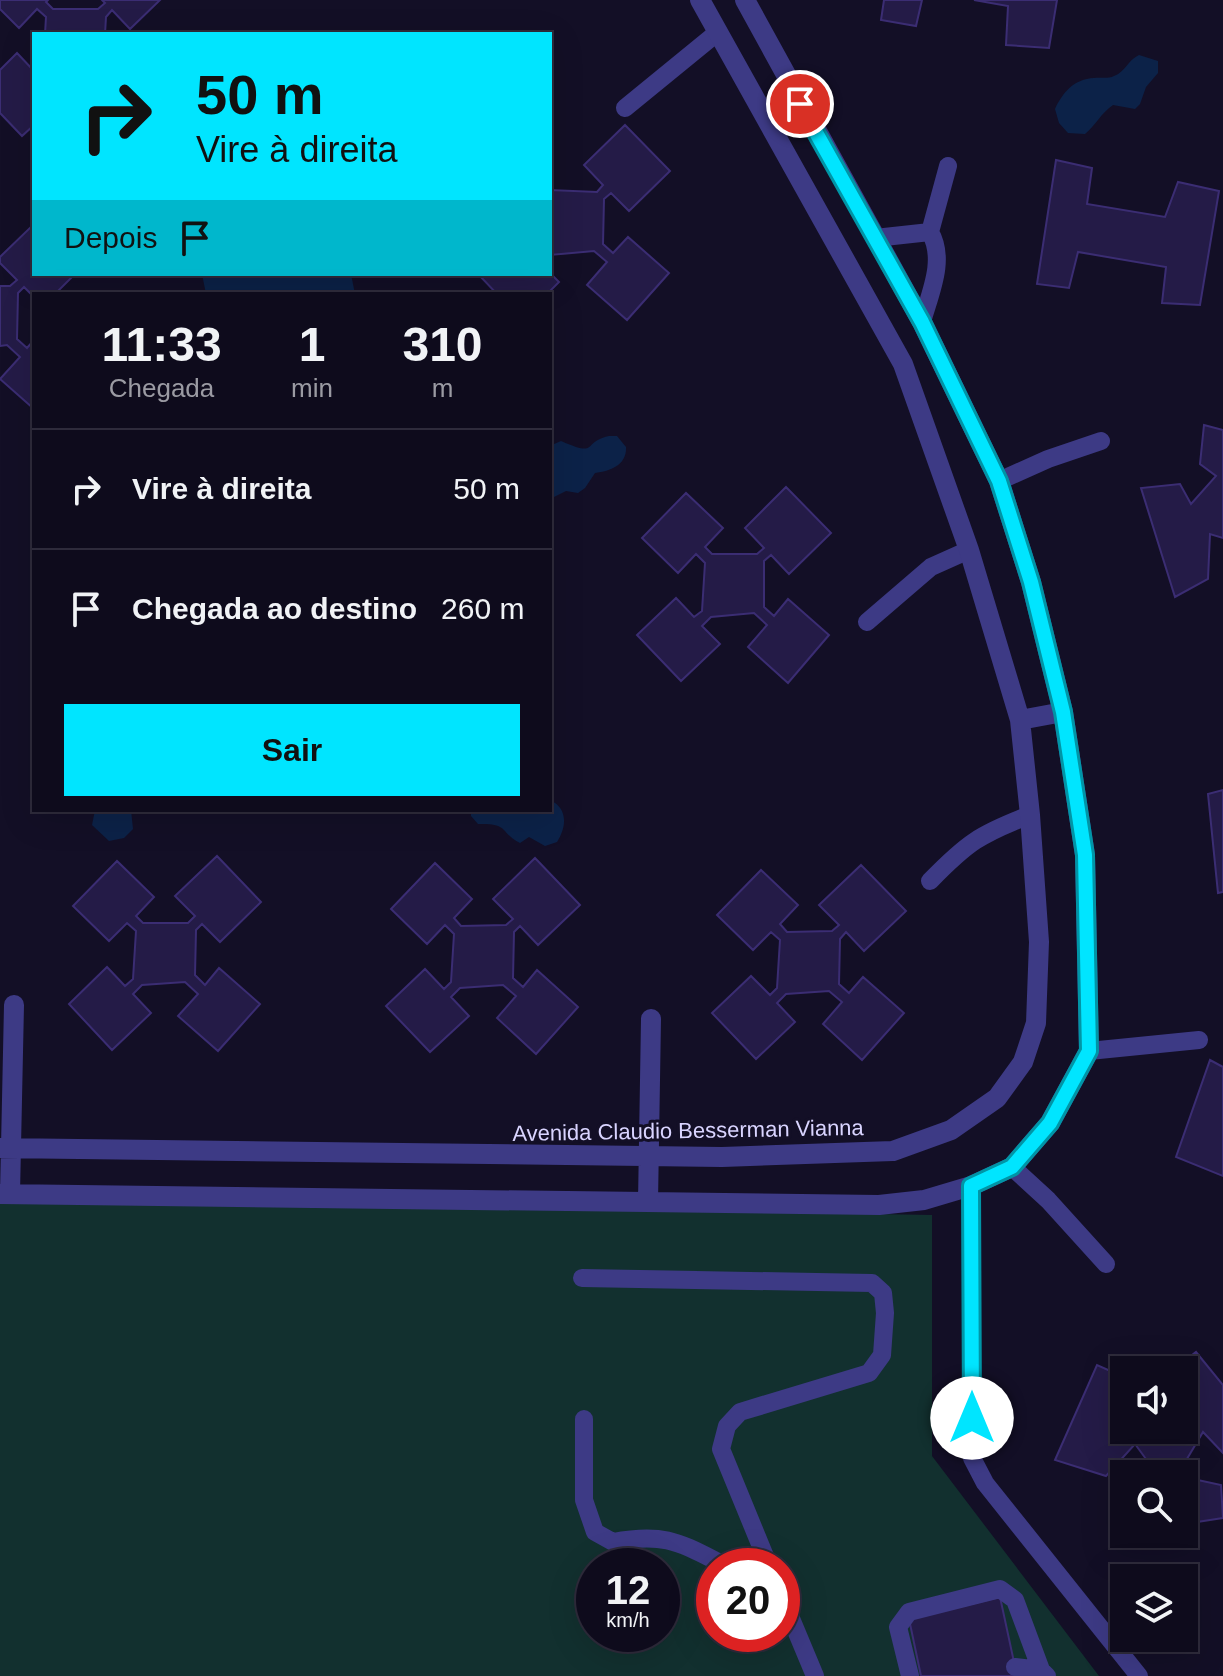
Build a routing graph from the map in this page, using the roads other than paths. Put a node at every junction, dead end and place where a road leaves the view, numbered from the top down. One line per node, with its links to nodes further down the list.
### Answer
1 (700, 0): 3 (street, Avenida Claudio Besserman Vianna)
2 (745, 0): 4 (street)
3 (718, 32): 5 (street, Avenida Claudio Besserman Vianna); 6 (lane)
4 (771, 50): 5 (street); 9 (street)
5 (738, 69): 13 (street, Avenida Claudio Besserman Vianna)
6 (625, 108)
7 (948, 166): 8 (lane)
8 (930, 232): 9 (lane); 10 (lane)
9 (875, 238): 10 (street)
10 (922, 322): 12 (street)
11 (1101, 441): 12 (lane)
12 (999, 481): 15 (street)
13 (969, 550): 14 (lane); 16 (street, Avenida Claudio Besserman Vianna)
14 (867, 622)
15 (1063, 712): 16 (street); 22 (street)
16 (1020, 720): 17 (street, Avenida Claudio Besserman Vianna)
17 (1030, 815): 18 (lane); 24 (street, Avenida Claudio Besserman Vianna)
18 (930, 881)
19 (14, 1005): 23 (street)
20 (651, 1019): 24 (street)
21 (1199, 1040): 22 (lane)
22 (1089, 1051): 25 (street)
23 (4, 1148): 24 (street, Avenida Claudio Besserman Vianna); 27 (street)
24 (647, 1157): 28 (street)
25 (1012, 1167): 26 (street); 29 (lane)
26 (971, 1186): 28 (street); 41 (lane)
27 (5, 1194): 28 (street)
28 (648, 1202)
29 (1106, 1264)
30 (582, 1278): 32 (lane)
31 (584, 1419): 33 (lane)
32 (762, 1548)
33 (696, 1551)
34 (800, 1640): 36 (lane)
35 (800, 1646): 36 (lane)
36 (805, 1652): 39 (lane)
37 (1015, 1667): 38 (lane)
38 (1044, 1673): 40 (lane)
39 (815, 1676)
40 (910, 1676)
41 (1139, 1676)

